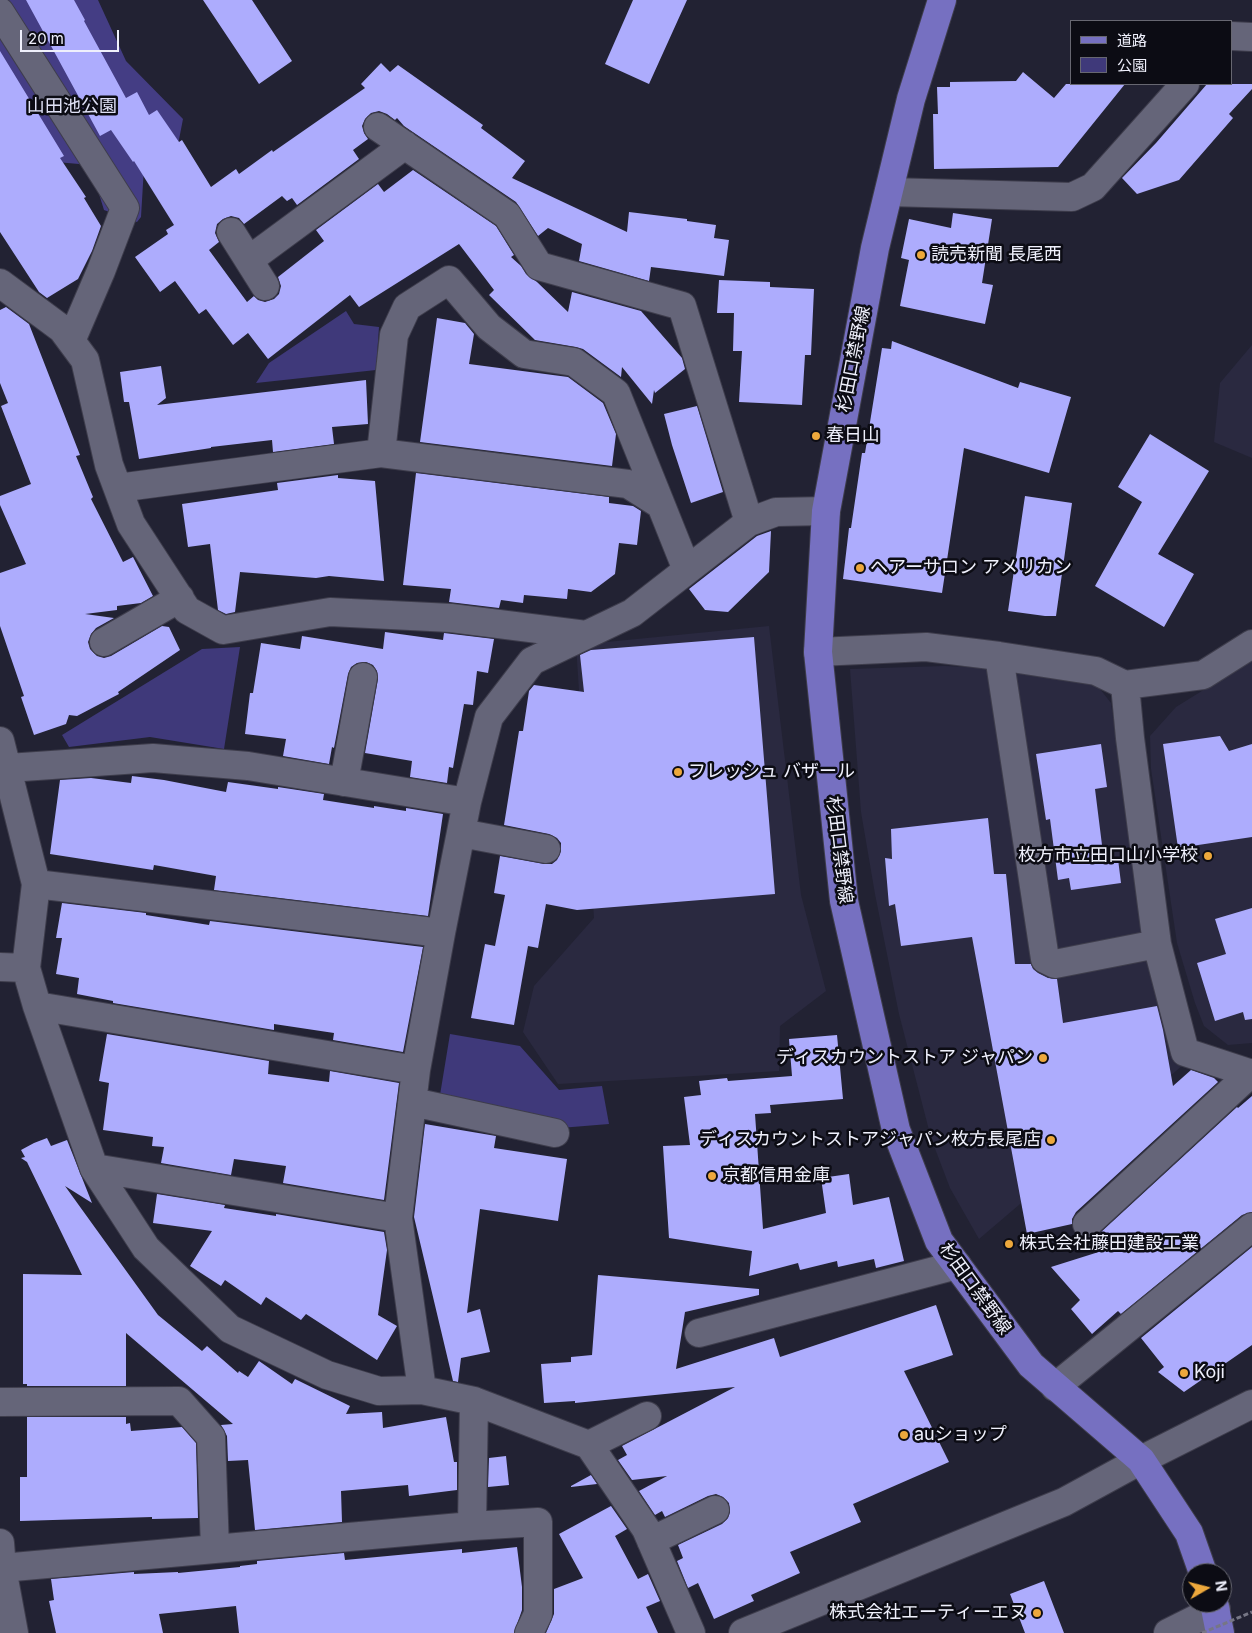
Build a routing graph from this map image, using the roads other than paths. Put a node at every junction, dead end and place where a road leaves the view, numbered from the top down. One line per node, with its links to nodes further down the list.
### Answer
1 (942, 0): 8 (main road, 杉田口禁野線)
2 (0, 12): 13 (street)
3 (1232, 36): 4 (street)
4 (1252, 37)
5 (1184, 85): 8 (street)
6 (378, 127): 7 (street)
7 (405, 145): 10 (street); 18 (street)
8 (889, 192): 17 (main road, 杉田口禁野線)
9 (231, 232): 10 (street)
10 (249, 260): 12 (street)
11 (0, 283): 13 (street)
12 (265, 286)
13 (71, 341): 15 (street)
14 (381, 453): 15 (street); 16 (street); 16 (street)
15 (118, 488): 20 (street)
16 (661, 505): 19 (street)
17 (826, 511): 18 (street); 24 (main road, 杉田口禁野線)
18 (749, 522): 19 (street)
19 (687, 570): 21 (street)
20 (180, 598): 21 (street); 22 (street)
21 (586, 635): 31 (street)
22 (104, 642)
23 (1252, 644): 27 (street)
24 (818, 652): 25 (street); 47 (main road, 杉田口禁野線)
25 (999, 656): 27 (street); 36 (street)
26 (363, 677): 30 (street)
27 (1125, 685): 36 (street)
28 (0, 741): 29 (street)
29 (8, 768): 30 (street); 34 (street)
30 (344, 782): 31 (street)
31 (467, 802): 32 (street)
32 (461, 833): 33 (street); 35 (street)
33 (546, 849)
34 (36, 884): 35 (street); 37 (street)
35 (441, 933): 39 (street)
36 (1157, 944): 40 (street)
37 (13, 968): 38 (street)
38 (37, 1006): 39 (street); 43 (street)
39 (416, 1070): 41 (street)
40 (1251, 1074): 45 (street)
41 (412, 1102): 42 (street); 44 (street)
42 (555, 1133)
43 (94, 1168): 44 (street); 50 (street)
44 (398, 1218): 50 (street)
45 (1087, 1224)
46 (1252, 1227): 49 (street)
47 (957, 1265): 48 (street); 49 (main road, 杉田口禁野線)
48 (699, 1333)
49 (1055, 1386): 56 (main road, 杉田口禁野線)
50 (422, 1390): 51 (street)
51 (474, 1401): 55 (street); 58 (street)
52 (0, 1402): 60 (street)
53 (1252, 1404): 56 (street)
54 (646, 1416): 55 (street)
55 (589, 1445): 59 (street)
56 (1141, 1460): 62 (main road, 杉田口禁野線); 67 (street)
57 (715, 1510): 59 (street)
58 (472, 1526): 60 (street); 65 (street)
59 (651, 1541): 66 (street)
60 (215, 1549): 61 (street)
61 (1, 1556): 64 (street)
62 (1200, 1563)
63 (1217, 1615): 68 (street)
64 (9, 1630)
65 (529, 1633)
66 (692, 1633)
67 (743, 1633)
68 (1168, 1633)

